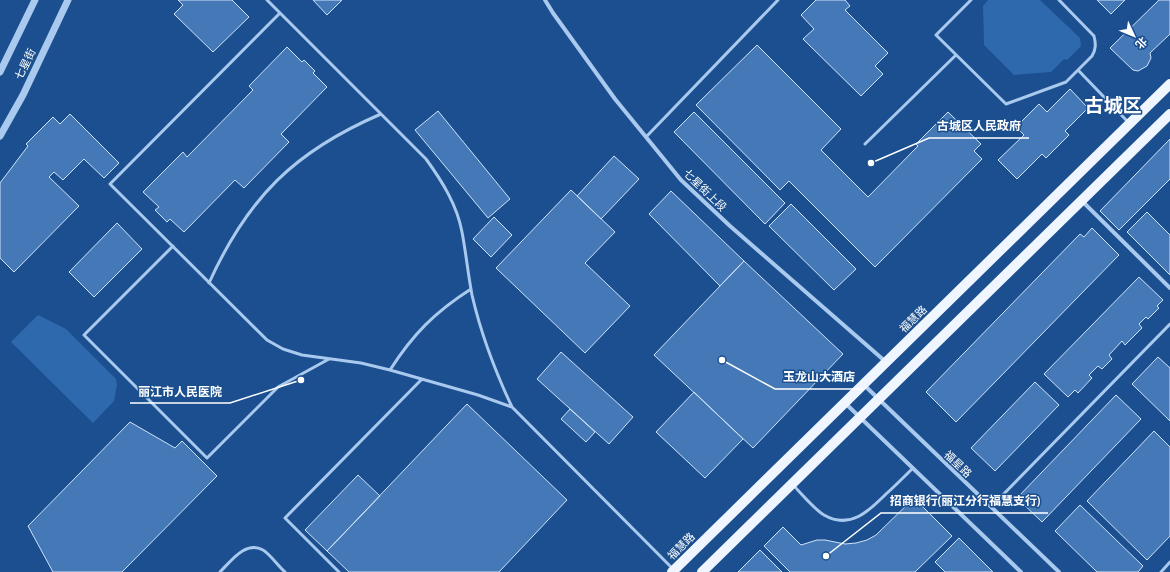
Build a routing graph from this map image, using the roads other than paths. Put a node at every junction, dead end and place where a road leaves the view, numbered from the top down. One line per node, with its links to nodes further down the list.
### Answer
1 (35, 0): 11 (street, 七星街)
2 (68, 0): 16 (street, 七星街)
3 (267, 0): 8 (lane)
4 (545, 0): 17 (street, 七星街上段)
5 (778, 0): 17 (lane)
6 (971, 0): 9 (lane)
7 (1059, 0): 10 (lane)
8 (280, 13): 13 (lane); 20 (lane)
9 (956, 55): 10 (lane); 18 (lane)
10 (1078, 70): 15 (lane)
11 (0, 72)
12 (1170, 84): 15 (main road, 福慧路)
13 (381, 114): 21 (lane); 23 (lane)
14 (1170, 114): 19 (main road)
15 (1130, 124): 26 (main road, 福慧路)
16 (0, 136)
17 (646, 137): 26 (street, 七星街上段)
18 (865, 144)
19 (1082, 201): 22 (street); 30 (main road)
20 (173, 246): 21 (lane); 25 (lane)
21 (209, 283): 25 (lane)
22 (1170, 288)
23 (471, 289): 27 (lane); 32 (lane)
24 (1170, 324): 36 (lane)
25 (330, 358): 27 (lane)
26 (886, 362): 29 (main road, 福慧路)
27 (390, 370): 28 (lane)
28 (422, 379): 32 (lane); 41 (lane)
29 (863, 384): 30 (street, 福星路); 31 (main road, 福慧路)
30 (878, 400): 33 (main road); 36 (street, 福星路)
31 (845, 403): 33 (street); 38 (main road, 福慧路)
32 (512, 407): 38 (lane)
33 (860, 417): 34 (street); 35 (main road)
34 (913, 468): 35 (lane); 43 (street)
35 (792, 484): 42 (main road)
36 (990, 508): 44 (street, 福星路)
37 (1170, 562): 45 (lane)
38 (673, 571)
39 (220, 572): 40 (lane)
40 (285, 572)
41 (339, 572)
42 (702, 572)
43 (1021, 572)
44 (1059, 572)
45 (1160, 572)

